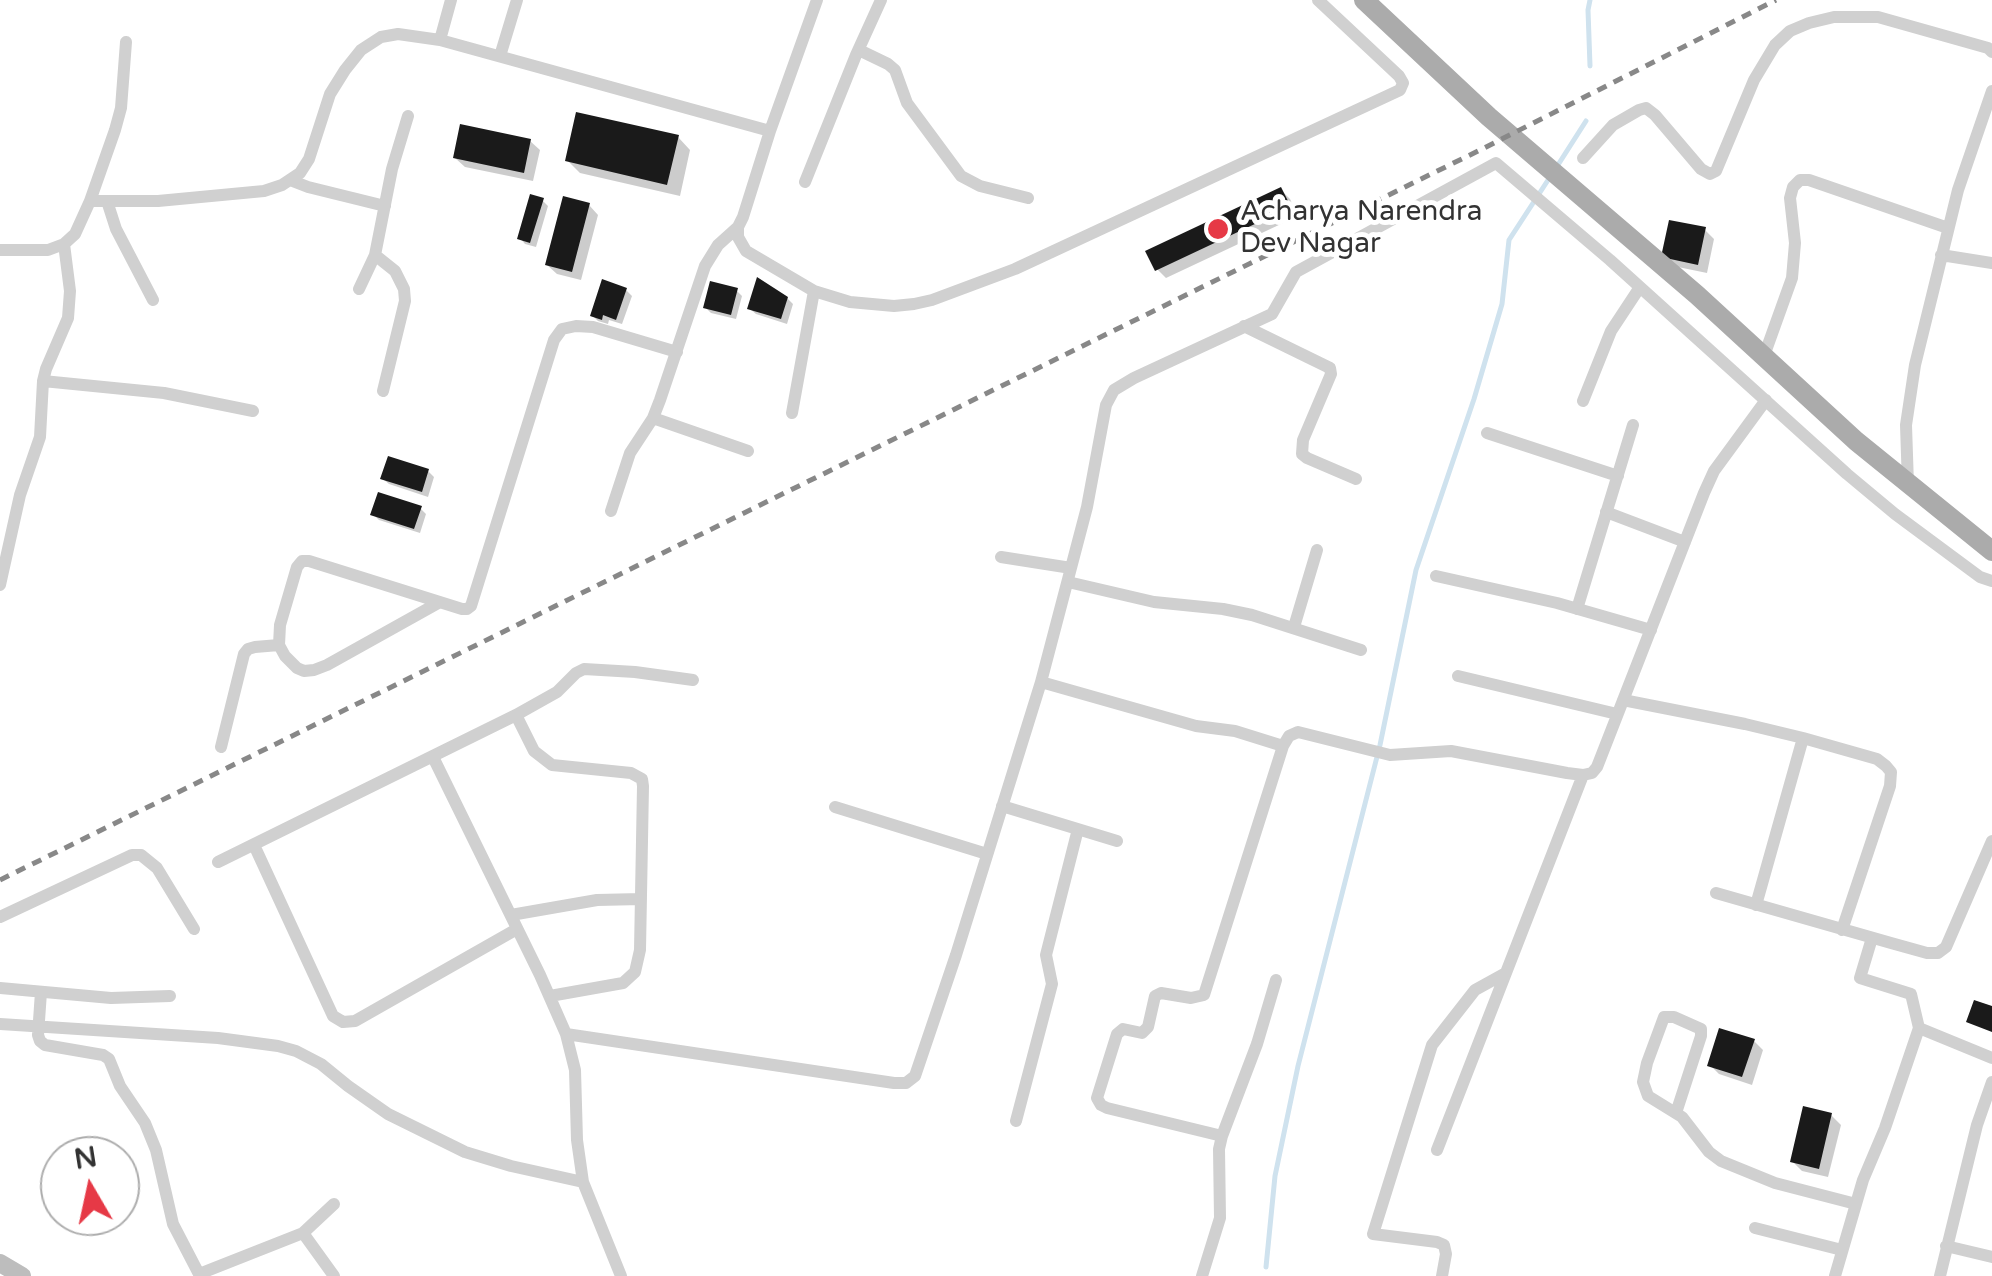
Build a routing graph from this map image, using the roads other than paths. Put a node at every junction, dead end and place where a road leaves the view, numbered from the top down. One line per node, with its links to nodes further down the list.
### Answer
1 (451, 0): 7 (street)
2 (517, 0): 11 (street)
3 (817, 0): 14 (street)
4 (882, 0): 9 (street)
5 (1318, 0): 31 (street)
6 (1364, 0): 35 (main road)
7 (440, 40): 11 (street); 16 (street)
8 (126, 42): 19 (street)
9 (858, 50): 17 (street); 18 (street)
10 (1992, 52): 15 (street)
11 (500, 56): 14 (street)
12 (1992, 90): 23 (street)
13 (408, 116): 21 (street)
14 (770, 131): 22 (street)
15 (1583, 158)
16 (290, 180): 20 (street); 21 (street)
17 (805, 182)
18 (1028, 198)
19 (90, 200): 20 (street); 24 (street)
20 (107, 202): 32 (street)
21 (385, 206): 26 (street)
22 (738, 227): 31 (street); 34 (street)
23 (1948, 228): 27 (street); 35 (street)
24 (64, 244): 25 (street); 36 (street)
25 (0, 250)
26 (375, 254): 30 (street); 37 (street)
27 (1941, 254): 28 (street); 48 (street)
28 (1992, 263)
29 (1640, 286): 33 (street); 38 (street); 39 (street)
30 (358, 289)
31 (814, 291): 41 (street)
32 (153, 300)
33 (1244, 326): 47 (street); 55 (street)
34 (676, 352): 42 (street); 59 (street)
35 (1764, 356): 48 (main road)
36 (44, 381): 40 (street); 58 (street)
37 (383, 391)
38 (1766, 400): 51 (street); 57 (street)
39 (1583, 401)
40 (254, 411)
41 (792, 413)
42 (653, 418): 45 (street); 49 (street)
43 (1633, 425): 46 (street)
44 (1488, 433): 46 (street)
45 (748, 451)
46 (1618, 476): 50 (street)
47 (1356, 479)
48 (1908, 485): 53 (main road)
49 (611, 511)
50 (1606, 512): 51 (street); 60 (street)
51 (1685, 542): 62 (street)
52 (1317, 550): 61 (street)
53 (1992, 551)
54 (1001, 557): 55 (street)
55 (1070, 575): 61 (street); 67 (street)
56 (1436, 576): 60 (street)
57 (1992, 581)
58 (0, 584)
59 (440, 602): 63 (street); 63 (street)
60 (1576, 609): 62 (street)
61 (1294, 628): 64 (street)
62 (1650, 630): 68 (street)
63 (279, 644): 73 (street)
64 (1361, 650)
65 (1458, 676): 69 (street)
66 (693, 680): 70 (street)
67 (1041, 682): 72 (street); 76 (street)
68 (1623, 700): 69 (street); 71 (street)
69 (1618, 714): 75 (street)
70 (516, 716): 74 (street); 85 (street)
71 (1803, 738): 86 (street); 91 (street)
72 (1283, 746): 75 (street); 107 (street)
73 (221, 748)
74 (434, 757): 81 (street); 87 (street)
75 (1583, 775): 93 (street)
76 (1002, 806): 78 (street); 82 (street)
77 (836, 807): 82 (street)
78 (1078, 830): 79 (street); 106 (street)
79 (1116, 841)
80 (1992, 841): 92 (street)
81 (254, 845): 83 (street); 90 (street)
82 (987, 854): 102 (street)
83 (218, 862)
84 (1716, 893): 86 (street)
85 (641, 899): 87 (street); 98 (street)
86 (1756, 905): 91 (street)
87 (510, 915): 90 (street)
88 (0, 917): 89 (street)
89 (194, 929)
90 (518, 929): 98 (street)
91 (1842, 930): 92 (street)
92 (1872, 938): 101 (street)
93 (1504, 974): 108 (street); 123 (street)
94 (1276, 980): 107 (street)
95 (0, 988): 96 (street)
96 (41, 992): 97 (street); 100 (street)
97 (170, 996)
98 (550, 996): 102 (street)
99 (0, 1024): 100 (street)
100 (38, 1025): 109 (street); 118 (street)
101 (1919, 1028): 103 (street); 111 (street)
102 (566, 1034): 109 (street)
103 (1992, 1058)
104 (1992, 1082): 114 (street)
105 (1676, 1113): 105 (street); 111 (street)
106 (1016, 1120)
107 (1222, 1136): 122 (street)
108 (1437, 1150)
109 (583, 1182): 121 (street)
110 (334, 1204): 113 (street)
111 (1856, 1204): 115 (street)
112 (1754, 1228): 115 (street)
113 (303, 1233): 118 (street); 120 (street)
114 (1946, 1246): 116 (street); 125 (street)
115 (1842, 1250): 124 (street)
116 (1992, 1257)
117 (0, 1263): 119 (street)
118 (199, 1275)
119 (22, 1276)
120 (334, 1276)
121 (621, 1276)
122 (1202, 1276)
123 (1442, 1276)
124 (1835, 1276)
125 (1940, 1276)

